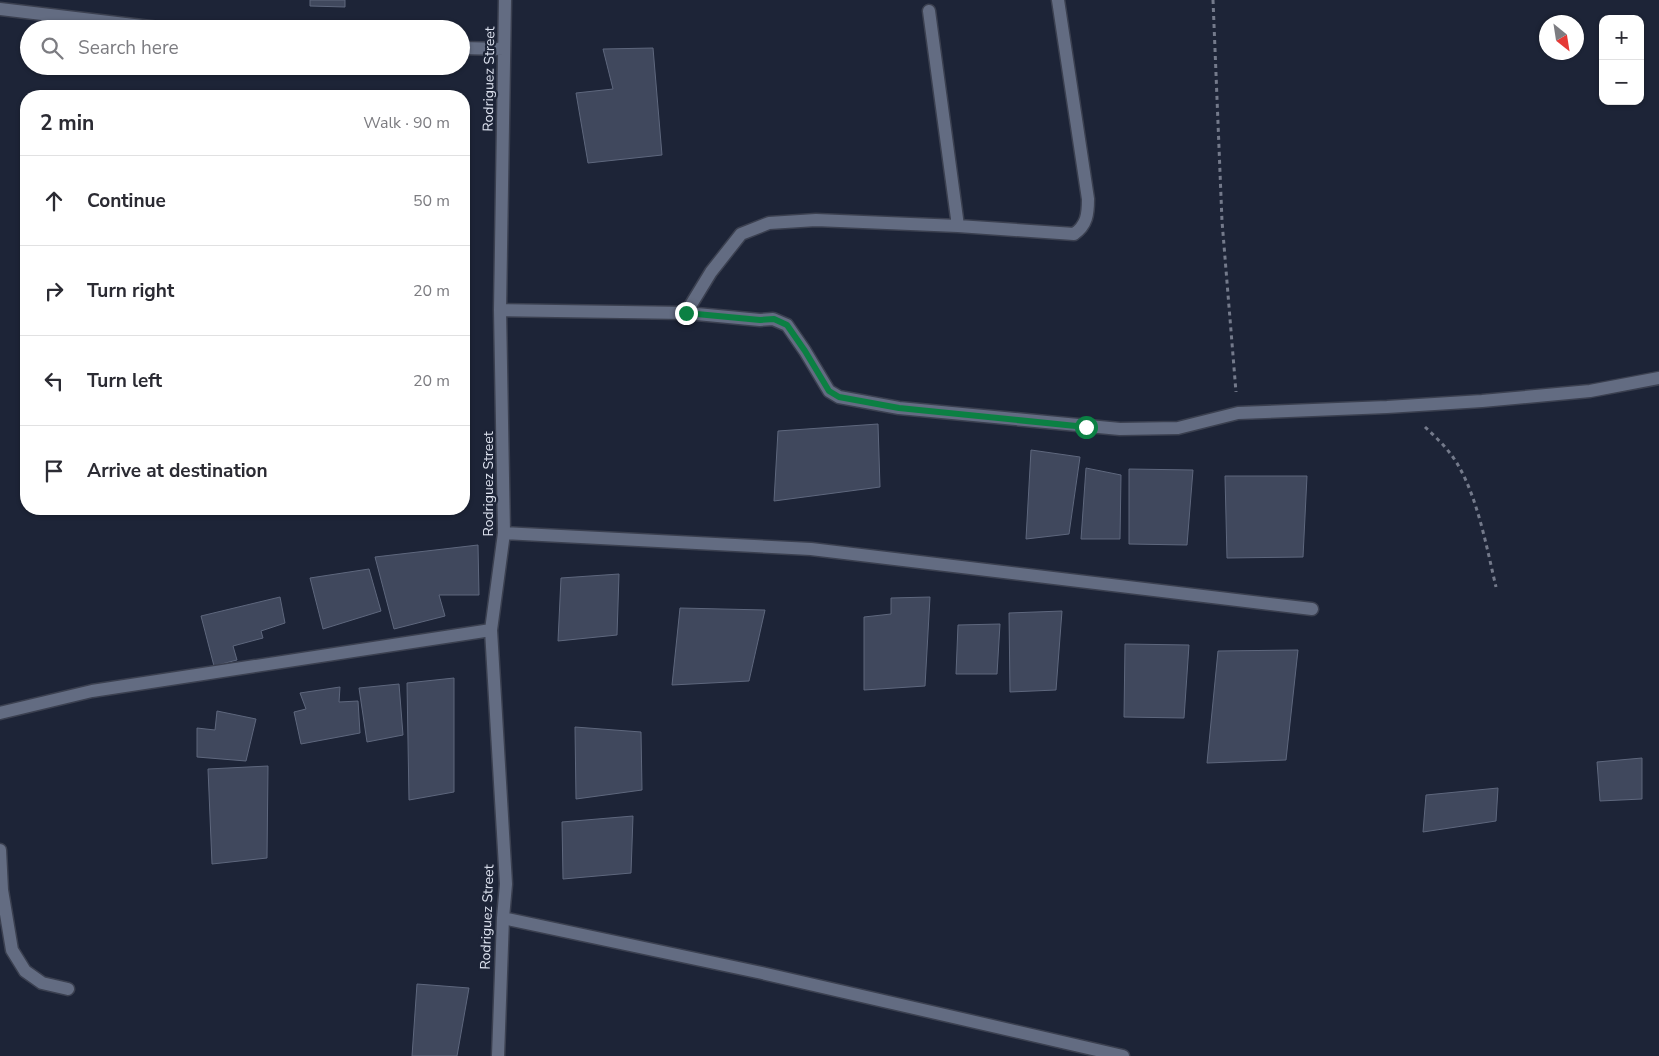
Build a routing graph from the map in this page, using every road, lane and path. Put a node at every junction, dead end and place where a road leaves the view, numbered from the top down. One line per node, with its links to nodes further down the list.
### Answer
1 (505, 0): 8 (street, Rodriguez Street)
2 (1058, 0): 9 (street)
3 (1212, 0): 14 (path)
4 (0, 9): 6 (street)
5 (929, 11): 9 (street)
6 (92, 20)
7 (470, 48): 8 (street)
8 (504, 48): 10 (street, Rodriguez Street)
9 (958, 226): 11 (street)
10 (500, 310): 11 (street); 15 (street, Rodriguez Street)
11 (686, 313): 14 (street)
12 (1659, 378): 13 (street)
13 (1387, 407): 14 (street); 16 (path)
14 (1238, 413)
15 (504, 533): 17 (street); 18 (street, Rodriguez Street)
16 (1496, 587)
17 (1312, 609)
18 (491, 630): 19 (street); 21 (street, Rodriguez Street)
19 (0, 713)
20 (0, 850): 22 (street)
21 (503, 918): 23 (street, Rodriguez Street); 24 (street)
22 (68, 989)
23 (498, 1056)
24 (1124, 1056)

